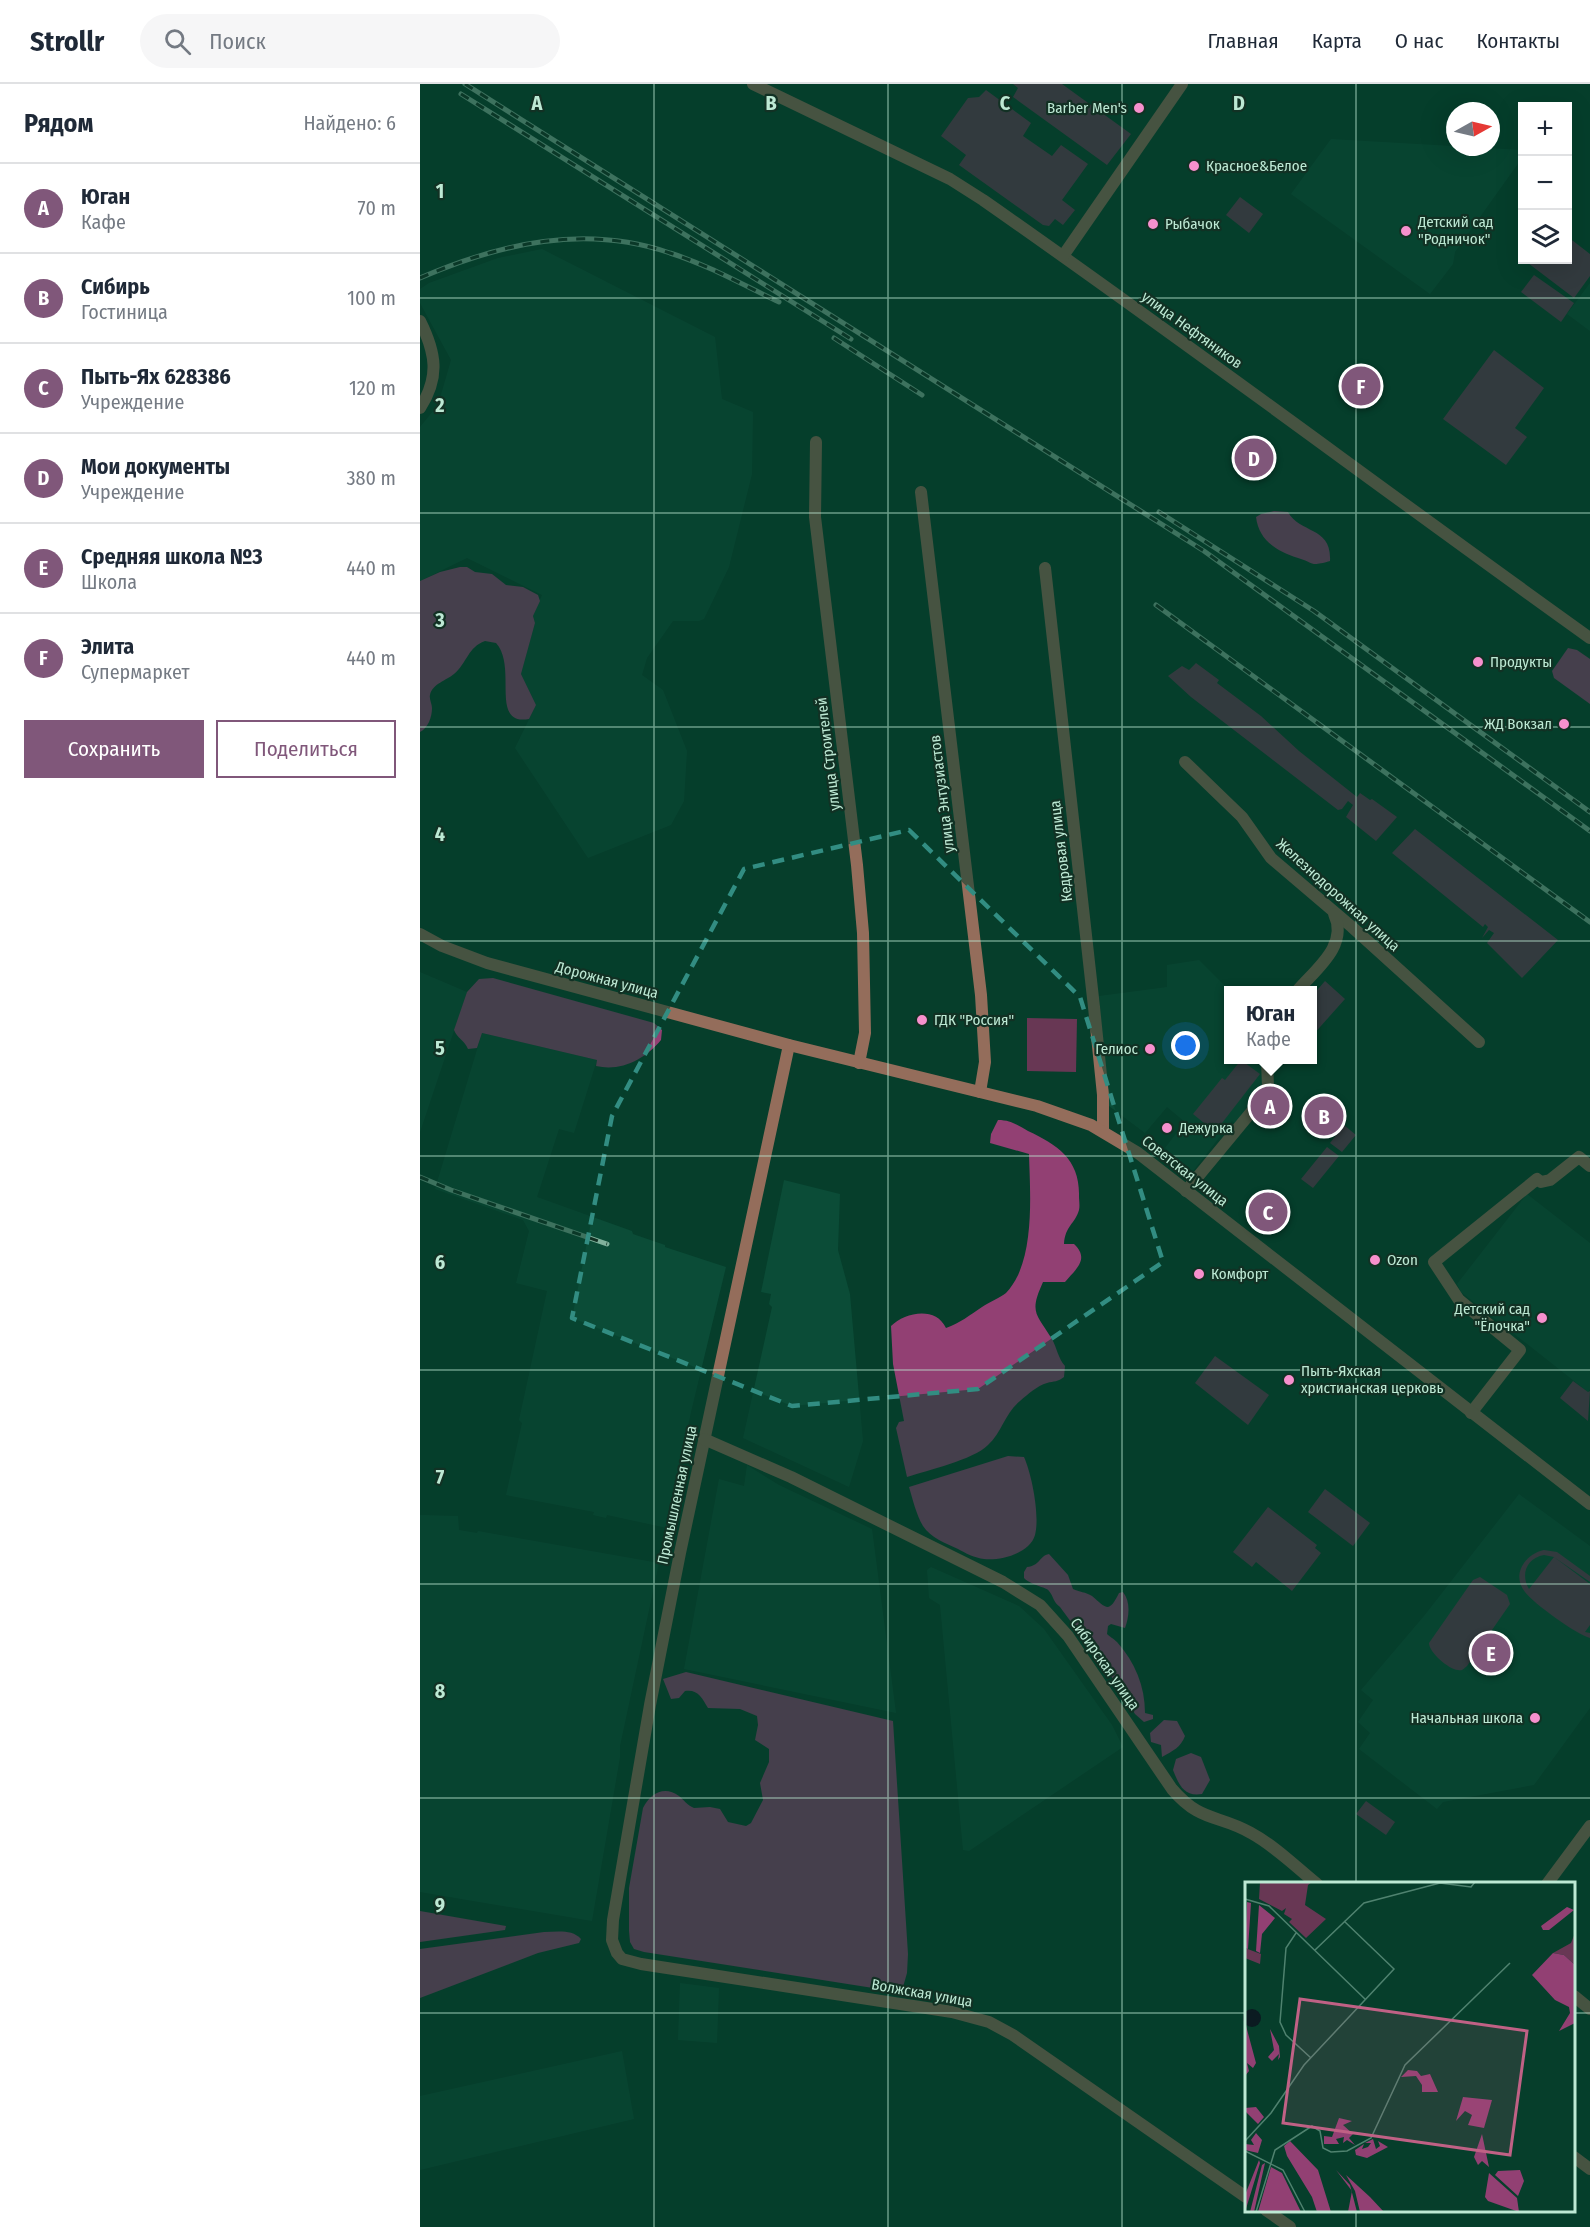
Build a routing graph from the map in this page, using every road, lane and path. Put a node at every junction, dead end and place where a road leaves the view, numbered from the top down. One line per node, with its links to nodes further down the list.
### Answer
1 (753, 84): 3 (street, улица Нефтяников)
2 (1182, 84): 3 (street)
3 (1063, 256): 9 (street, улица Нефтяников)
4 (420, 321): 5 (street)
5 (420, 408)
6 (816, 442): 16 (street, улица Строителей)
7 (921, 492): 18 (street, улица Энтузиастов)
8 (1045, 568): 19 (street, Кедровая улица)
9 (1590, 638)
10 (1185, 762): 11 (street, Железнодорожная улица)
11 (1334, 913): 13 (street); 14 (street, Железнодорожная улица)
12 (420, 934): 15 (street, Дорожная улица)
13 (1301, 986)
14 (1479, 1042)
15 (789, 1045): 16 (street, Советская улица); 23 (street, Промышленная улица)
16 (859, 1063): 18 (street, Советская улица)
17 (1268, 1064): 21 (street)
18 (980, 1092): 19 (street, Советская улица)
19 (1103, 1131): 21 (street, Советская улица)
20 (1590, 1166): 22 (street)
21 (1186, 1191): 22 (street, Советская улица)
22 (1471, 1413): 24 (street, Советская улица)
23 (704, 1439): 27 (street, Сибирская улица); 29 (street, Промышленная улица)
24 (1590, 1504)
25 (1590, 1826): 26 (street)
26 (1586, 1842): 28 (street)
27 (1314, 1882)
28 (1549, 1882)
29 (617, 1953): 34 (street, Волжская улица)
30 (1575, 1997): 31 (street)
31 (1590, 2009)
32 (1575, 2158): 33 (street)
33 (1590, 2169)
34 (1245, 2196)
35 (1268, 2212): 36 (street)
36 (1290, 2227)

